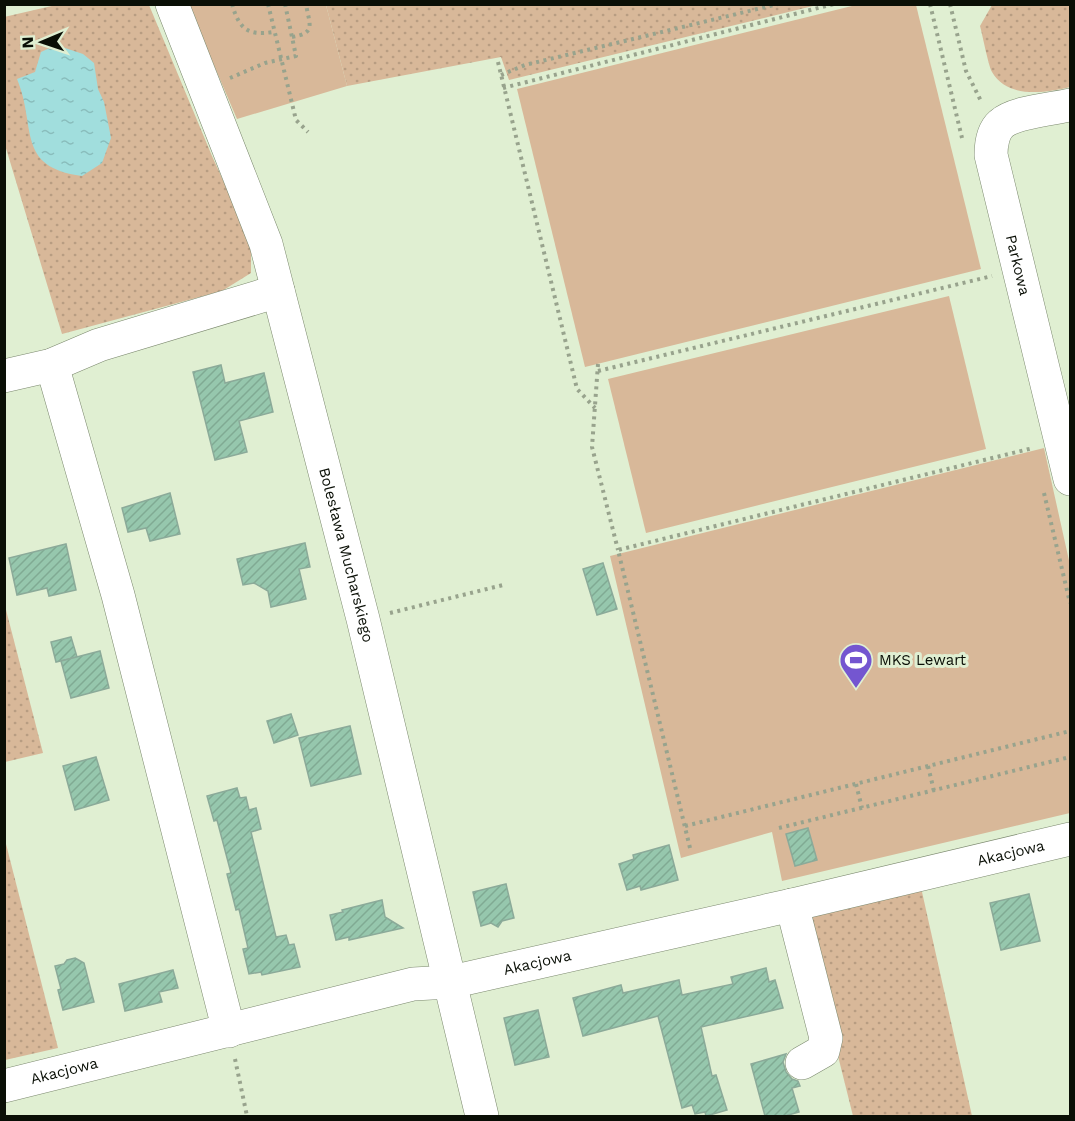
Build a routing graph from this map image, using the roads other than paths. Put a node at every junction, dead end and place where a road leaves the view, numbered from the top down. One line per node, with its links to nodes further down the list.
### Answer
1 (172, 4): 3 (street, Bolesława Mucharskiego)
2 (1071, 105): 6 (street, Parkowa)
3 (278, 291): 4 (street); 9 (street, Bolesława Mucharskiego)
4 (52, 365): 5 (street); 10 (street)
5 (4, 376)
6 (1057, 485)
7 (1071, 839): 8 (street, Akacjowa)
8 (792, 905): 9 (street, Akacjowa); 11 (street)
9 (451, 982): 10 (street, Akacjowa); 13 (street, Bolesława Mucharskiego)
10 (229, 1031): 12 (street, Akacjowa)
11 (802, 1063)
12 (4, 1086)
13 (482, 1116)

